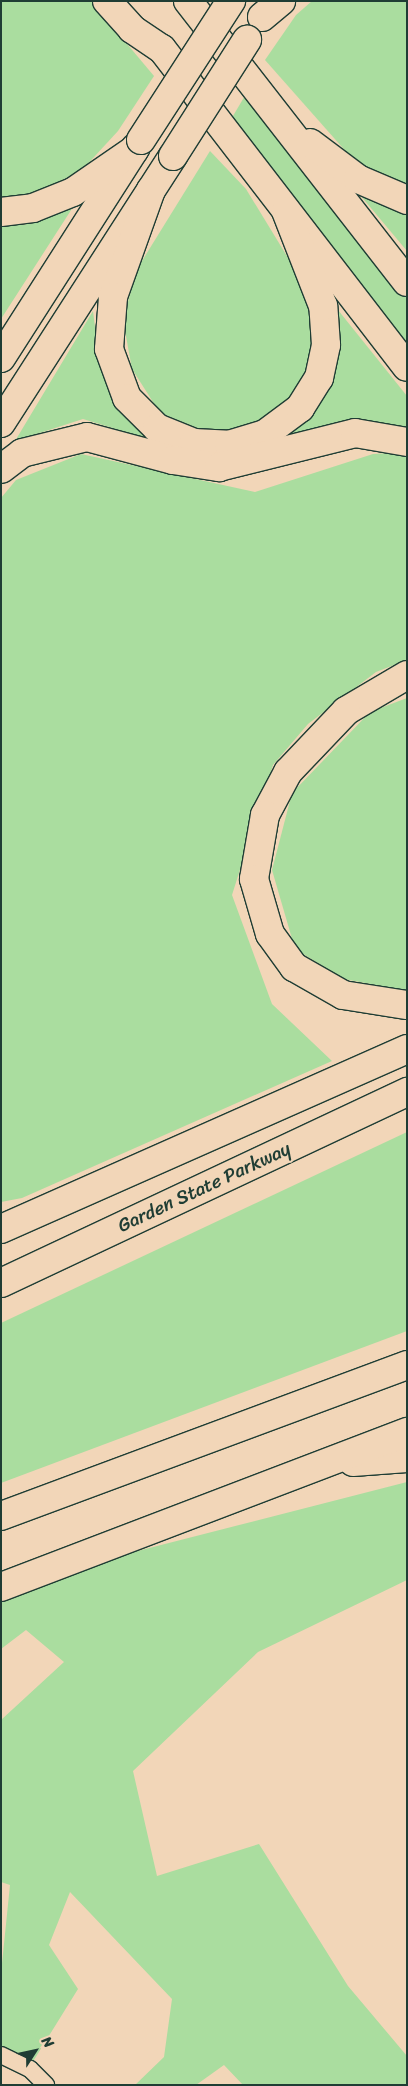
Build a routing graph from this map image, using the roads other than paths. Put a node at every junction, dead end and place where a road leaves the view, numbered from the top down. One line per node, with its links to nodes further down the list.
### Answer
1 (106, 1): 6 (highway)
2 (125, 1): 6 (highway)
3 (188, 1): 7 (highway)
4 (231, 1): 8 (highway, bridge)
5 (272, 6): 9 (highway, bridge)
6 (162, 50): 11 (highway)
7 (277, 118): 10 (highway); 13 (highway)
8 (138, 145): 12 (highway); 14 (highway)
9 (151, 190): 11 (highway); 16 (highway)
10 (407, 200)
11 (286, 211): 15 (highway)
12 (1, 212)
13 (407, 282)
14 (1, 358)
15 (407, 367)
16 (1, 422)
17 (407, 442): 18 (highway)
18 (1, 469)
19 (407, 675): 20 (highway)
20 (407, 1005)
21 (407, 1050): 23 (highway)
22 (407, 1092): 26 (highway, Garden State Parkway)
23 (29, 1216): 24 (highway); 25 (highway)
24 (1, 1221)
25 (1, 1229)
26 (1, 1283)
27 (407, 1365): 31 (highway)
28 (407, 1432): 30 (highway)
29 (407, 1458): 30 (highway)
30 (322, 1465): 32 (highway)
31 (1, 1516)
32 (1, 1587)
33 (1, 2055): 34 (street)
34 (46, 2085)

